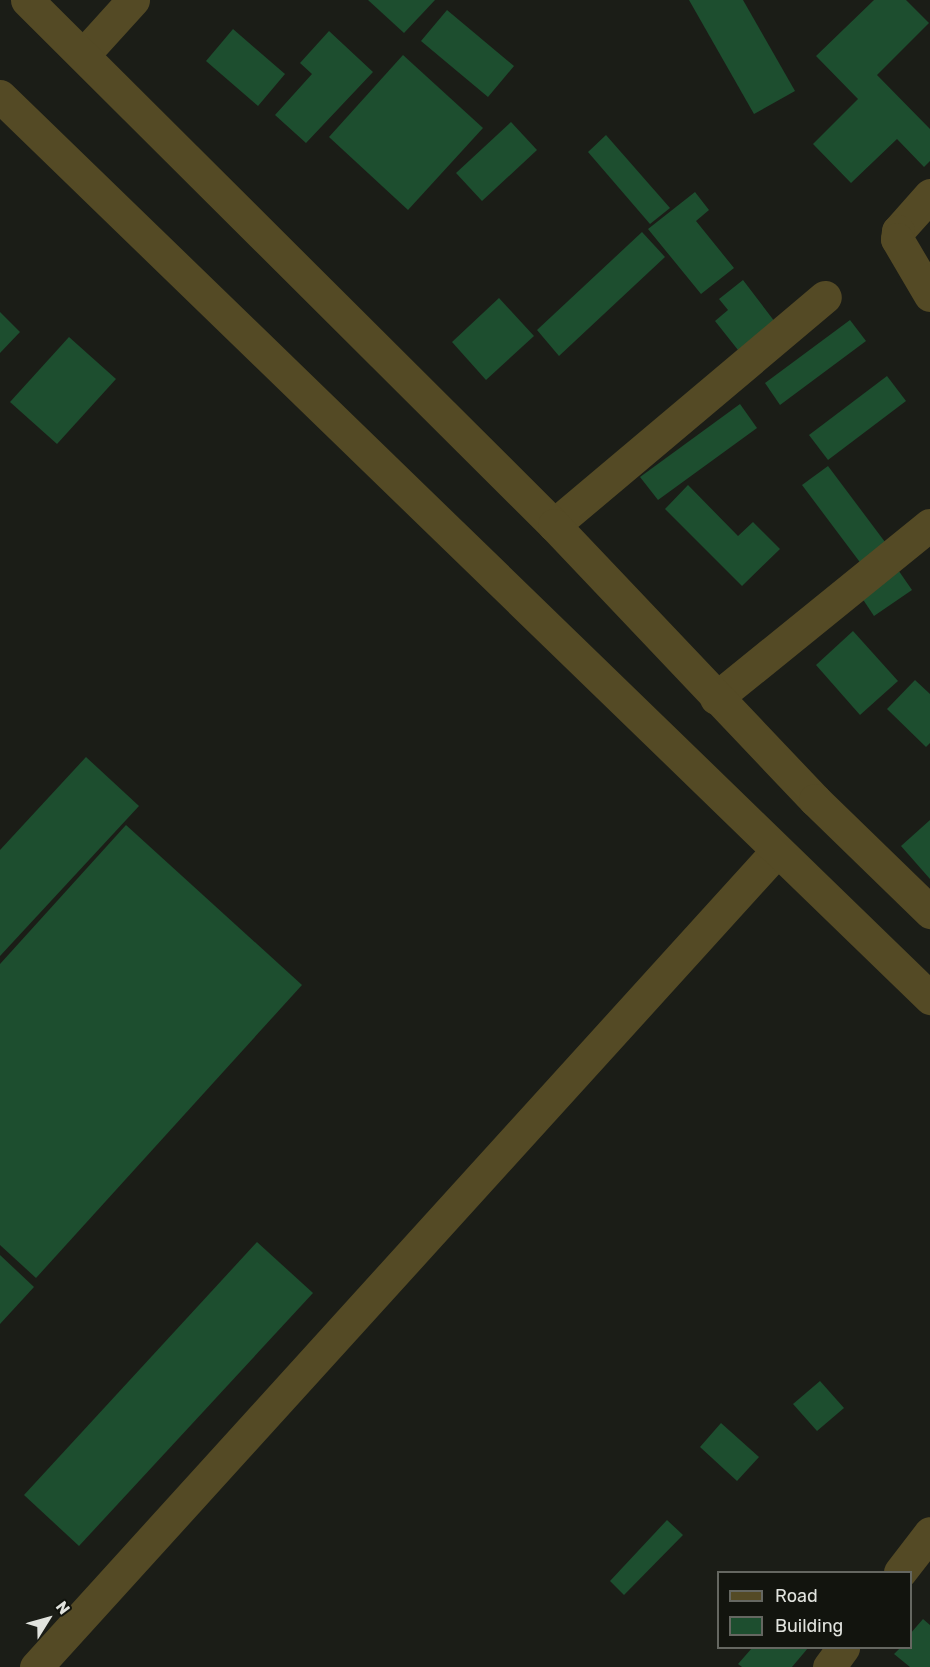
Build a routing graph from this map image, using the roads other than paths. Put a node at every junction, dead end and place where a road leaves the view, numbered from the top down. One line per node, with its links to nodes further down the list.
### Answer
1 (27, 0): 3 (street)
2 (133, 0): 3 (street)
3 (84, 54): 8 (street)
4 (0, 96): 11 (street)
5 (930, 195): 6 (street)
6 (930, 295)
7 (825, 297): 8 (street)
8 (554, 525): 10 (street)
9 (930, 525): 10 (street)
10 (716, 698): 12 (street)
11 (776, 852): 13 (street); 17 (street)
12 (930, 912)
13 (930, 998)
14 (930, 1533): 15 (street)
15 (901, 1571)
16 (842, 1649): 18 (street)
17 (36, 1667)
18 (829, 1667)

